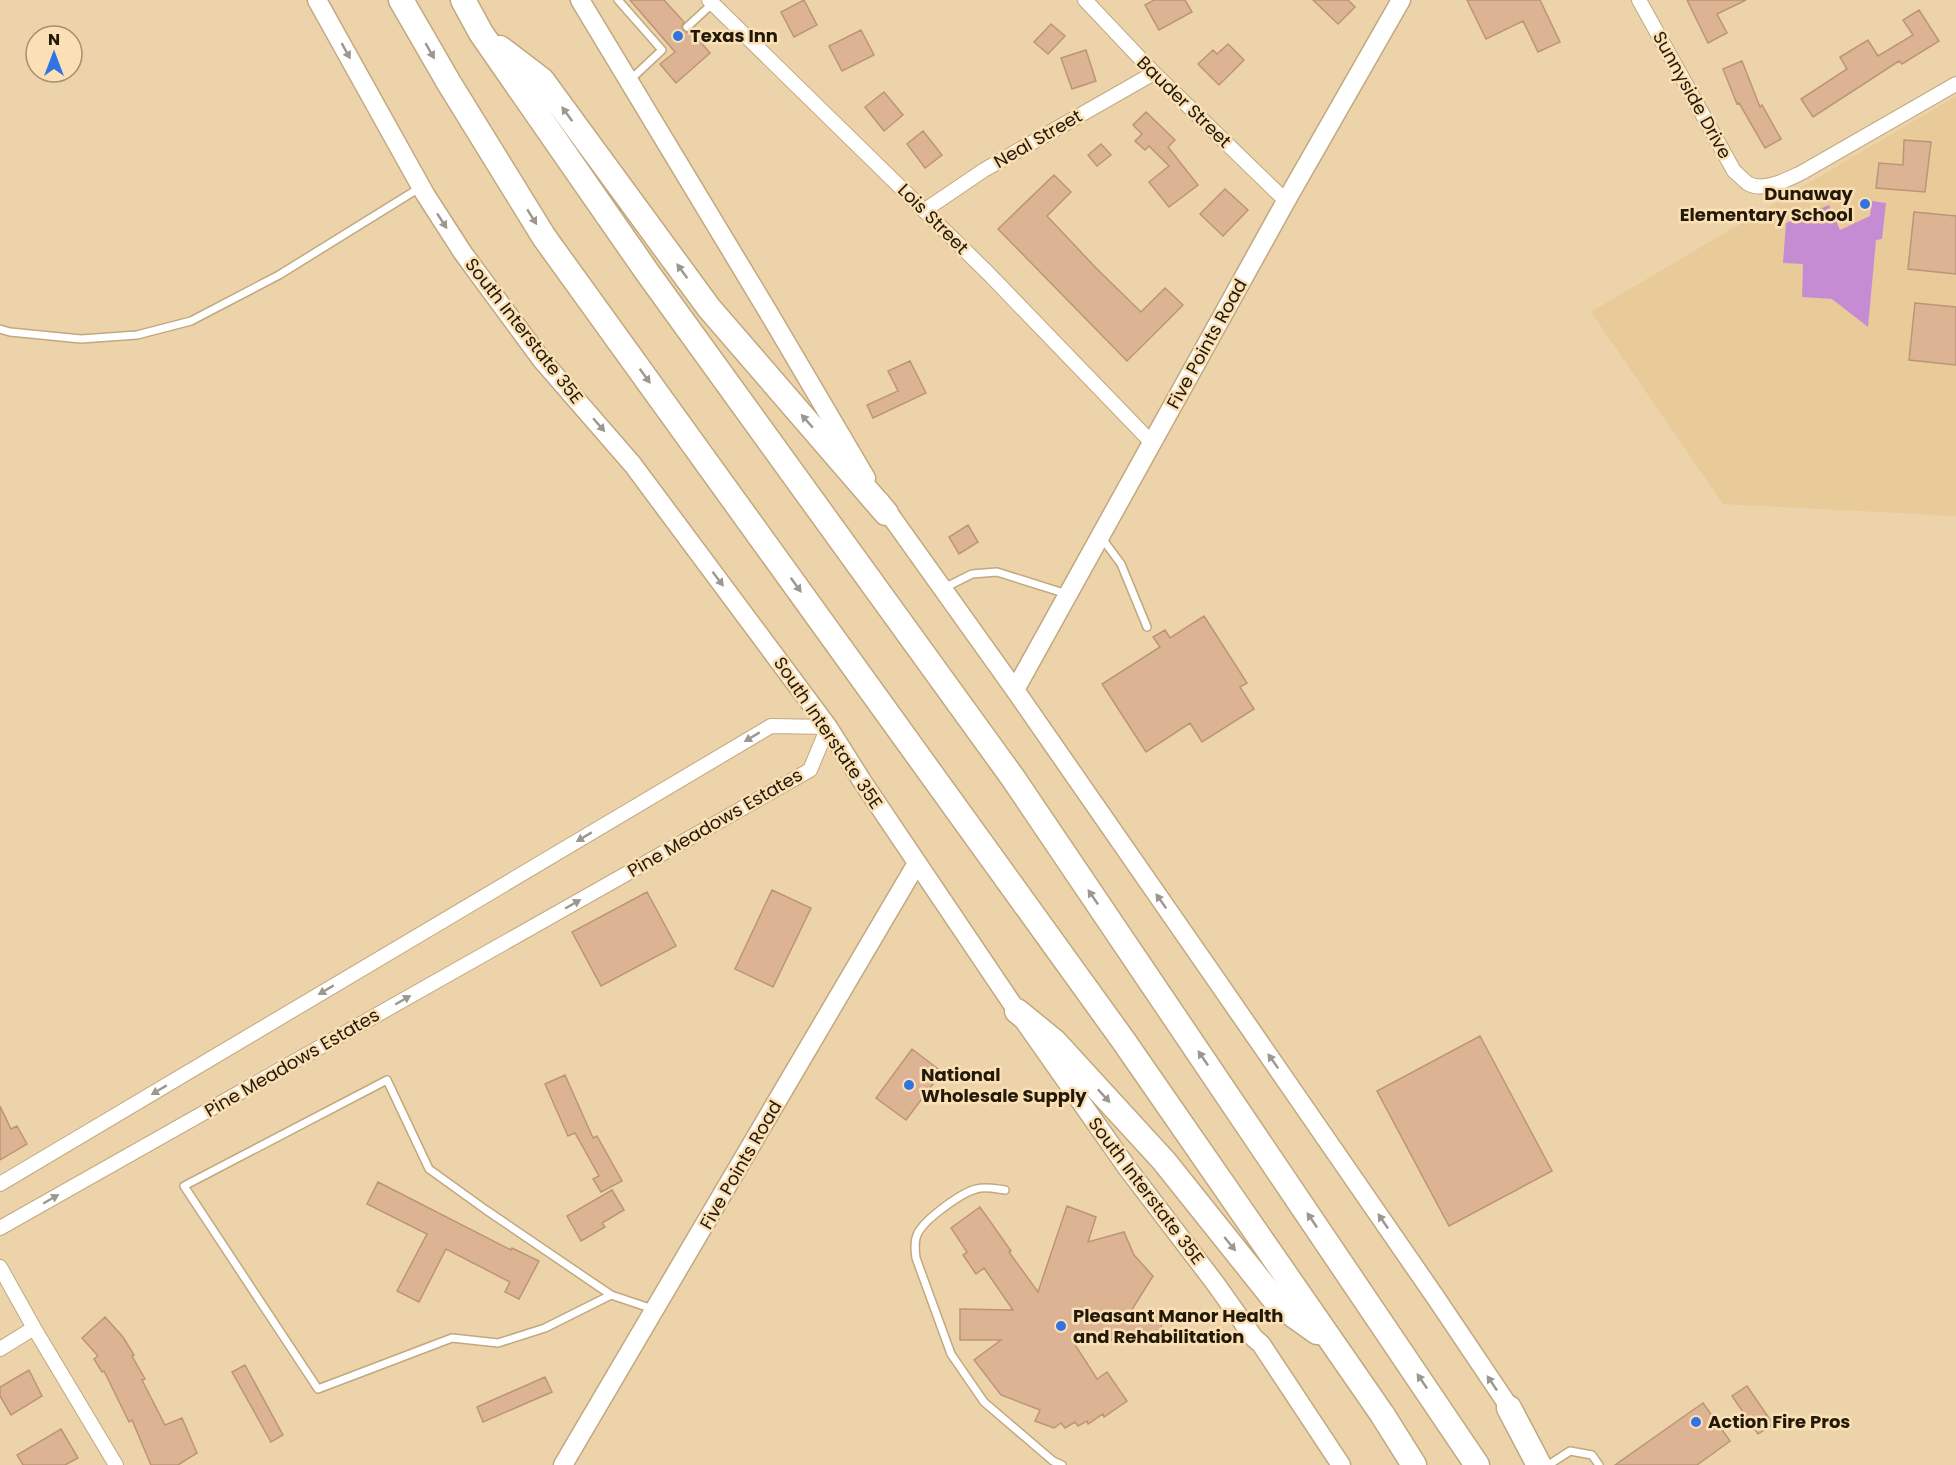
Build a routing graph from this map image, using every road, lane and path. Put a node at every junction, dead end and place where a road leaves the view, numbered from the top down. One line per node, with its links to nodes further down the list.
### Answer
1 (318, 0): 17 (main road, South Interstate 35E, one-way to 17)
2 (401, 0): 38 (highway, one-way to 38)
3 (463, 0): 11 (highway)
4 (618, 0): 13 (lane)
5 (1085, 0): 14 (street, Bauder Street)
6 (1401, 0): 18 (main road, Five Points Road)
7 (1639, 0): 16 (street, Sunnyside Drive)
8 (585, 2): 15 (main road)
9 (711, 2): 10 (lane); 19 (street, Lois Street)
10 (687, 27)
11 (481, 33): 22 (highway, one-way to 11); 46 (highway, one-way to 11)
12 (669, 44): 13 (lane)
13 (662, 50): 15 (lane)
14 (1154, 73): 18 (street, Bauder Street); 19 (street, Neal Street)
15 (629, 81): 22 (main road)
16 (1956, 84)
17 (421, 187): 20 (lane); 28 (main road, South Interstate 35E, one-way to 28)
18 (1286, 201): 21 (main road, Five Points Road)
19 (925, 210): 21 (street, Lois Street)
20 (0, 329)
21 (1152, 443): 23 (main road, Five Points Road)
22 (886, 513): 24 (main road)
23 (1101, 537): 25 (main road, Five Points Road); 26 (lane)
24 (942, 589): 25 (lane); 27 (main road)
25 (1069, 594): 27 (main road, Five Points Road)
26 (1147, 627)
27 (1015, 690): 40 (main road, one-way to 27)
28 (828, 727): 29 (main road, South Interstate 35E); 31 (street, one-way to 31); 33 (street, Pine Meadows Estates, one-way to 28)
29 (917, 863): 30 (main road, South Interstate 35E); 36 (main road, Five Points Road)
30 (1017, 1011): 38 (highway, one-way to 38); 44 (main road, South Interstate 35E)
31 (0, 1184)
32 (1005, 1190): 43 (lane)
33 (0, 1228)
34 (0, 1267): 37 (street)
35 (611, 1295): 35 (lane); 36 (lane)
36 (656, 1310): 42 (main road, Five Points Road)
37 (34, 1329): 39 (street); 41 (street)
38 (1331, 1342): 45 (highway)
39 (0, 1348)
40 (1509, 1408): 47 (highway); 48 (main road)
41 (116, 1465)
42 (563, 1465)
43 (1062, 1465)
44 (1341, 1465)
45 (1414, 1465)
46 (1477, 1465)
47 (1539, 1465)
48 (1550, 1465): 49 (lane)
49 (1599, 1465)

